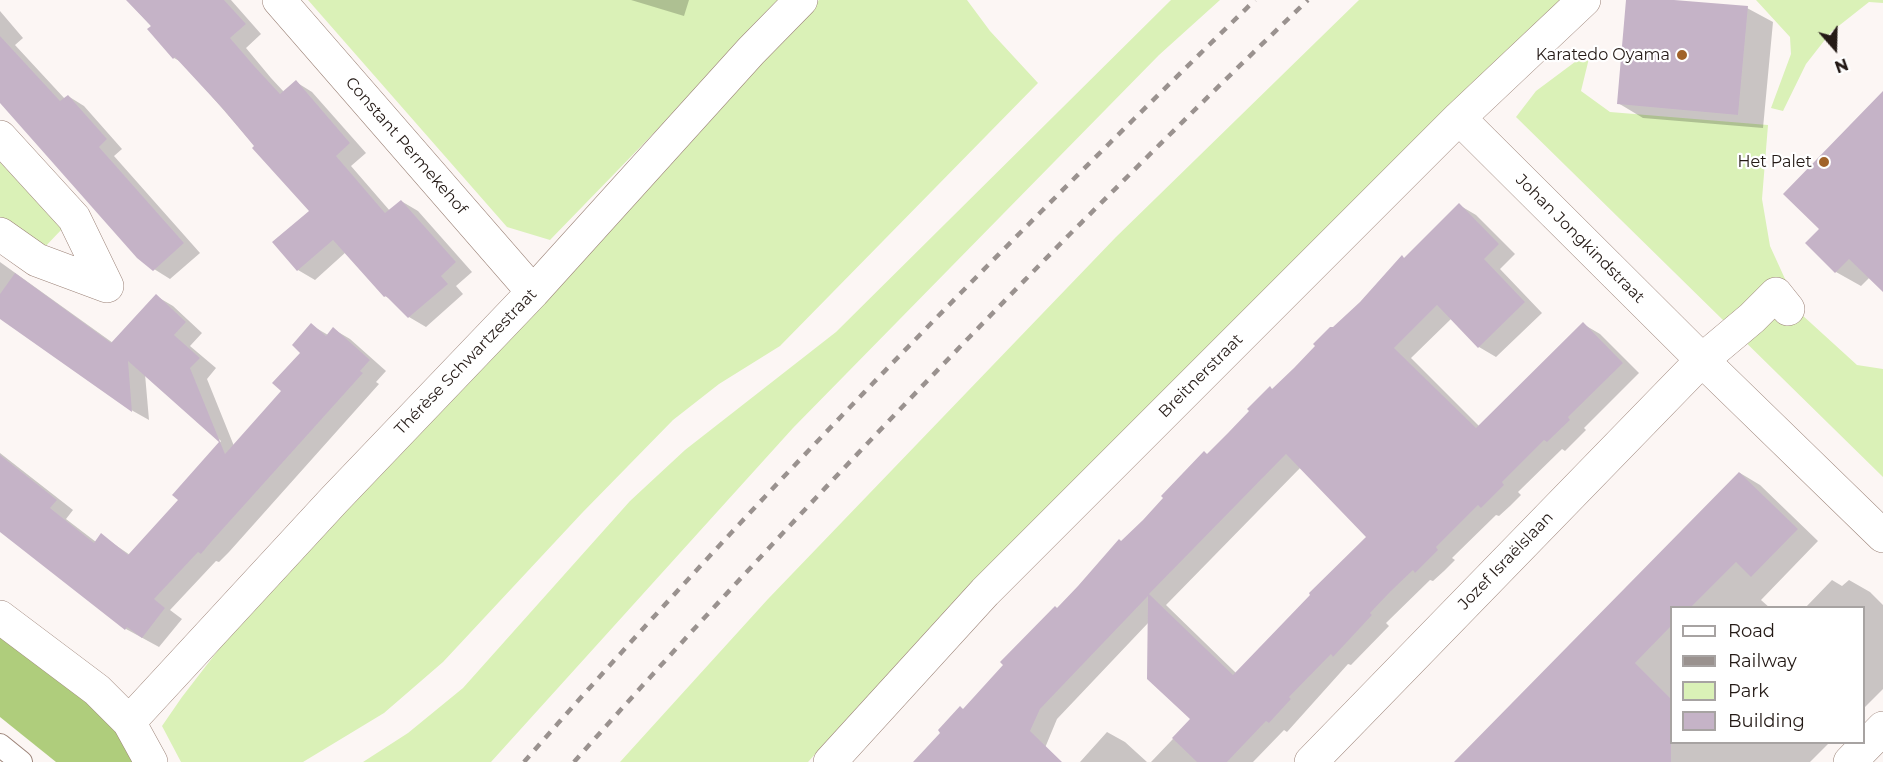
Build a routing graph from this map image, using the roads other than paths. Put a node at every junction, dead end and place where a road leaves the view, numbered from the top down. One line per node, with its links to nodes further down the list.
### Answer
1 (279, 0): 7 (street, Constant Permekehof)
2 (801, 0): 7 (street, Thérèse Schwartzestraat)
3 (1584, 0): 4 (street, Breitnerstraat)
4 (1459, 118): 9 (street, Johan Jongkindstraat); 17 (street, Breitnerstraat)
5 (0, 138): 6 (street)
6 (0, 234)
7 (533, 292): 12 (street, Thérèse Schwartzestraat)
8 (1788, 309): 9 (street)
9 (1702, 360): 10 (street, Johan Jongkindstraat); 18 (street, Jozef Israëlslaan)
10 (1883, 536)
11 (0, 617): 12 (street)
12 (129, 722): 16 (street)
13 (1883, 728): 19 (street)
14 (0, 745): 15 (lane)
15 (21, 762)
16 (151, 762)
17 (830, 762)
18 (1311, 762)
19 (1850, 762)

